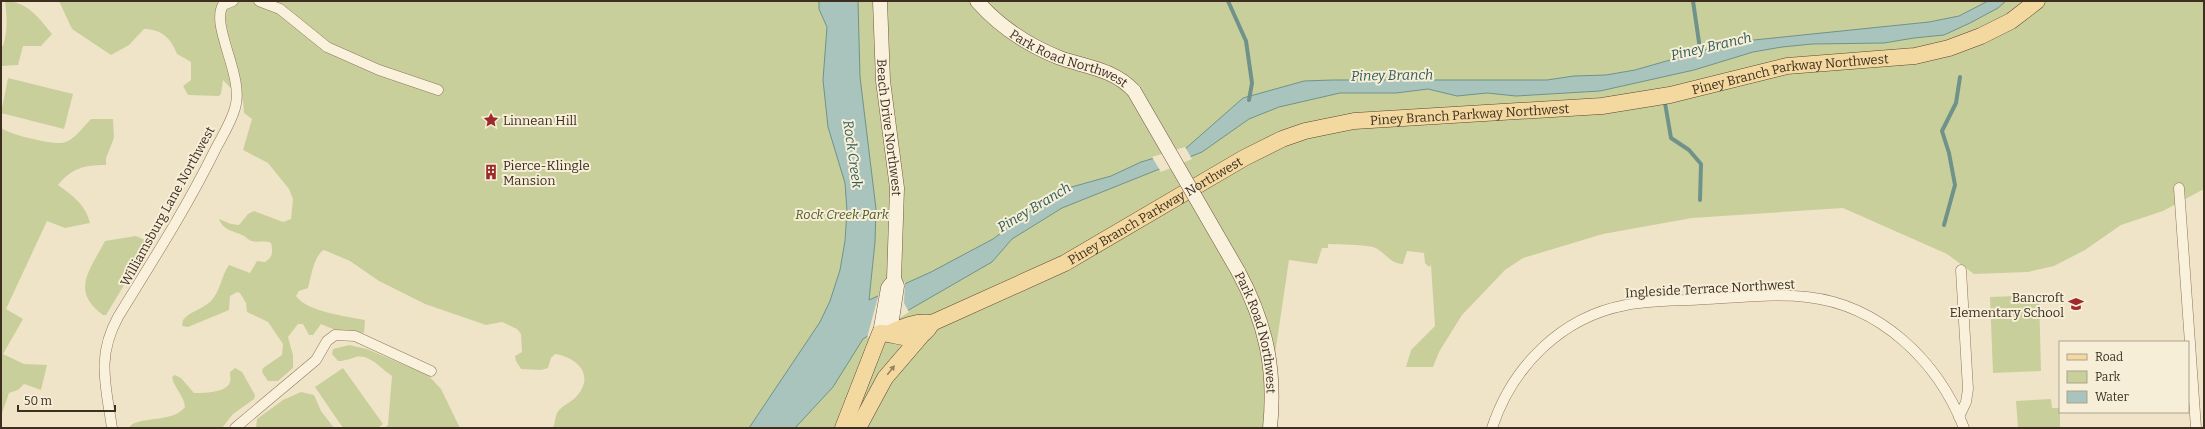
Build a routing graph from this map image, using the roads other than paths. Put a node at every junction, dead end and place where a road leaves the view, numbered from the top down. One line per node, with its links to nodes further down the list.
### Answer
1 (234, 1): 14 (street, Williamsburg Lane Northwest)
2 (259, 1): 6 (street)
3 (880, 1): 10 (street, Beach Drive Northwest)
4 (977, 1): 18 (street, Park Road Northwest, bridge)
5 (2037, 1): 9 (main road, Piney Branch Parkway Northwest)
6 (438, 90)
7 (2179, 188): 21 (street)
8 (1961, 270): 13 (street)
9 (932, 323): 10 (main road, Piney Branch Parkway Northwest); 11 (main road, Piney Branch Parkway Northwest)
10 (886, 330): 11 (main road); 16 (main road, Beach Drive Northwest); 17 (main road, Beach Drive Northwest)
11 (921, 336): 17 (main road, Piney Branch Parkway Northwest, one-way to 11)
12 (431, 371): 15 (street)
13 (1959, 418): 19 (street, Ingleside Terrace Northwest); 20 (street, Ingleside Terrace Northwest)
14 (112, 428)
15 (235, 428)
16 (843, 428)
17 (856, 428)
18 (1270, 428)
19 (1492, 428)
20 (1964, 428)
21 (2196, 428)

